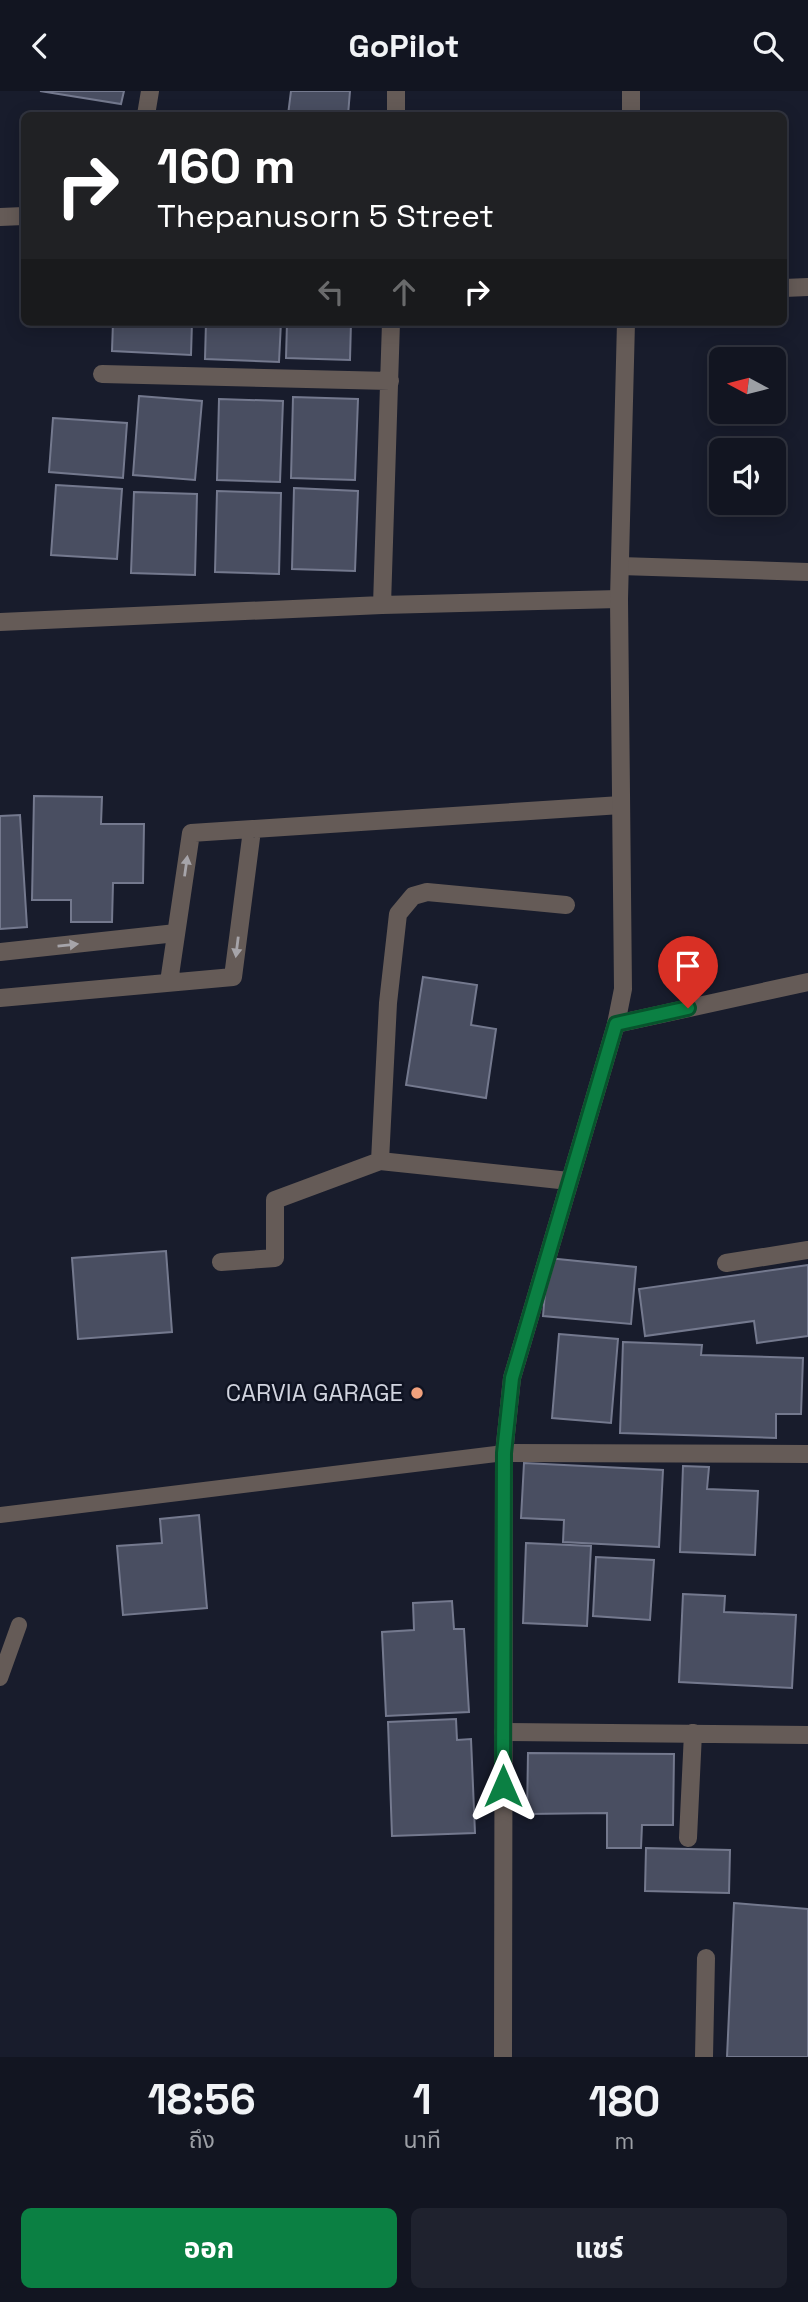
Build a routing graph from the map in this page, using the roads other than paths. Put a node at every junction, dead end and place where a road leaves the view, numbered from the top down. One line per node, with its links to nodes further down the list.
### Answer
1 (150, 91): 4 (street)
2 (396, 91): 5 (street)
3 (631, 91): 6 (street)
4 (146, 112)
5 (396, 112)
6 (631, 112)
7 (21, 216): 8 (street)
8 (0, 217)
9 (808, 287): 10 (street)
10 (787, 288)
11 (391, 326): 14 (street)
12 (626, 326): 15 (street)
13 (102, 374): 14 (street)
14 (390, 381): 18 (street)
15 (620, 566): 16 (street); 17 (street)
16 (808, 572)
17 (619, 599): 18 (street); 20 (street)
18 (382, 605): 19 (street)
19 (0, 622)
20 (621, 805): 21 (street); 28 (street)
21 (252, 830): 23 (street, one-way to 21); 25 (street, one-way to 25)
22 (566, 905): 29 (street)
23 (176, 933): 24 (street, one-way to 23); 25 (street)
24 (0, 952)
25 (169, 982): 27 (street)
26 (808, 982): 28 (street)
27 (0, 998)
28 (616, 1024): 30 (street)
29 (380, 1161): 30 (street); 32 (street)
30 (569, 1181): 34 (street)
31 (808, 1250): 33 (street)
32 (221, 1262)
33 (726, 1263)
34 (504, 1453): 35 (street); 36 (lane); 39 (street)
35 (808, 1454)
36 (0, 1515)
37 (19, 1625): 38 (lane)
38 (0, 1678)
39 (503, 1732): 40 (street); 44 (street)
40 (693, 1733): 41 (street); 42 (street)
41 (808, 1735)
42 (688, 1838)
43 (706, 1958): 45 (street)
44 (503, 2057)
45 (704, 2057)

